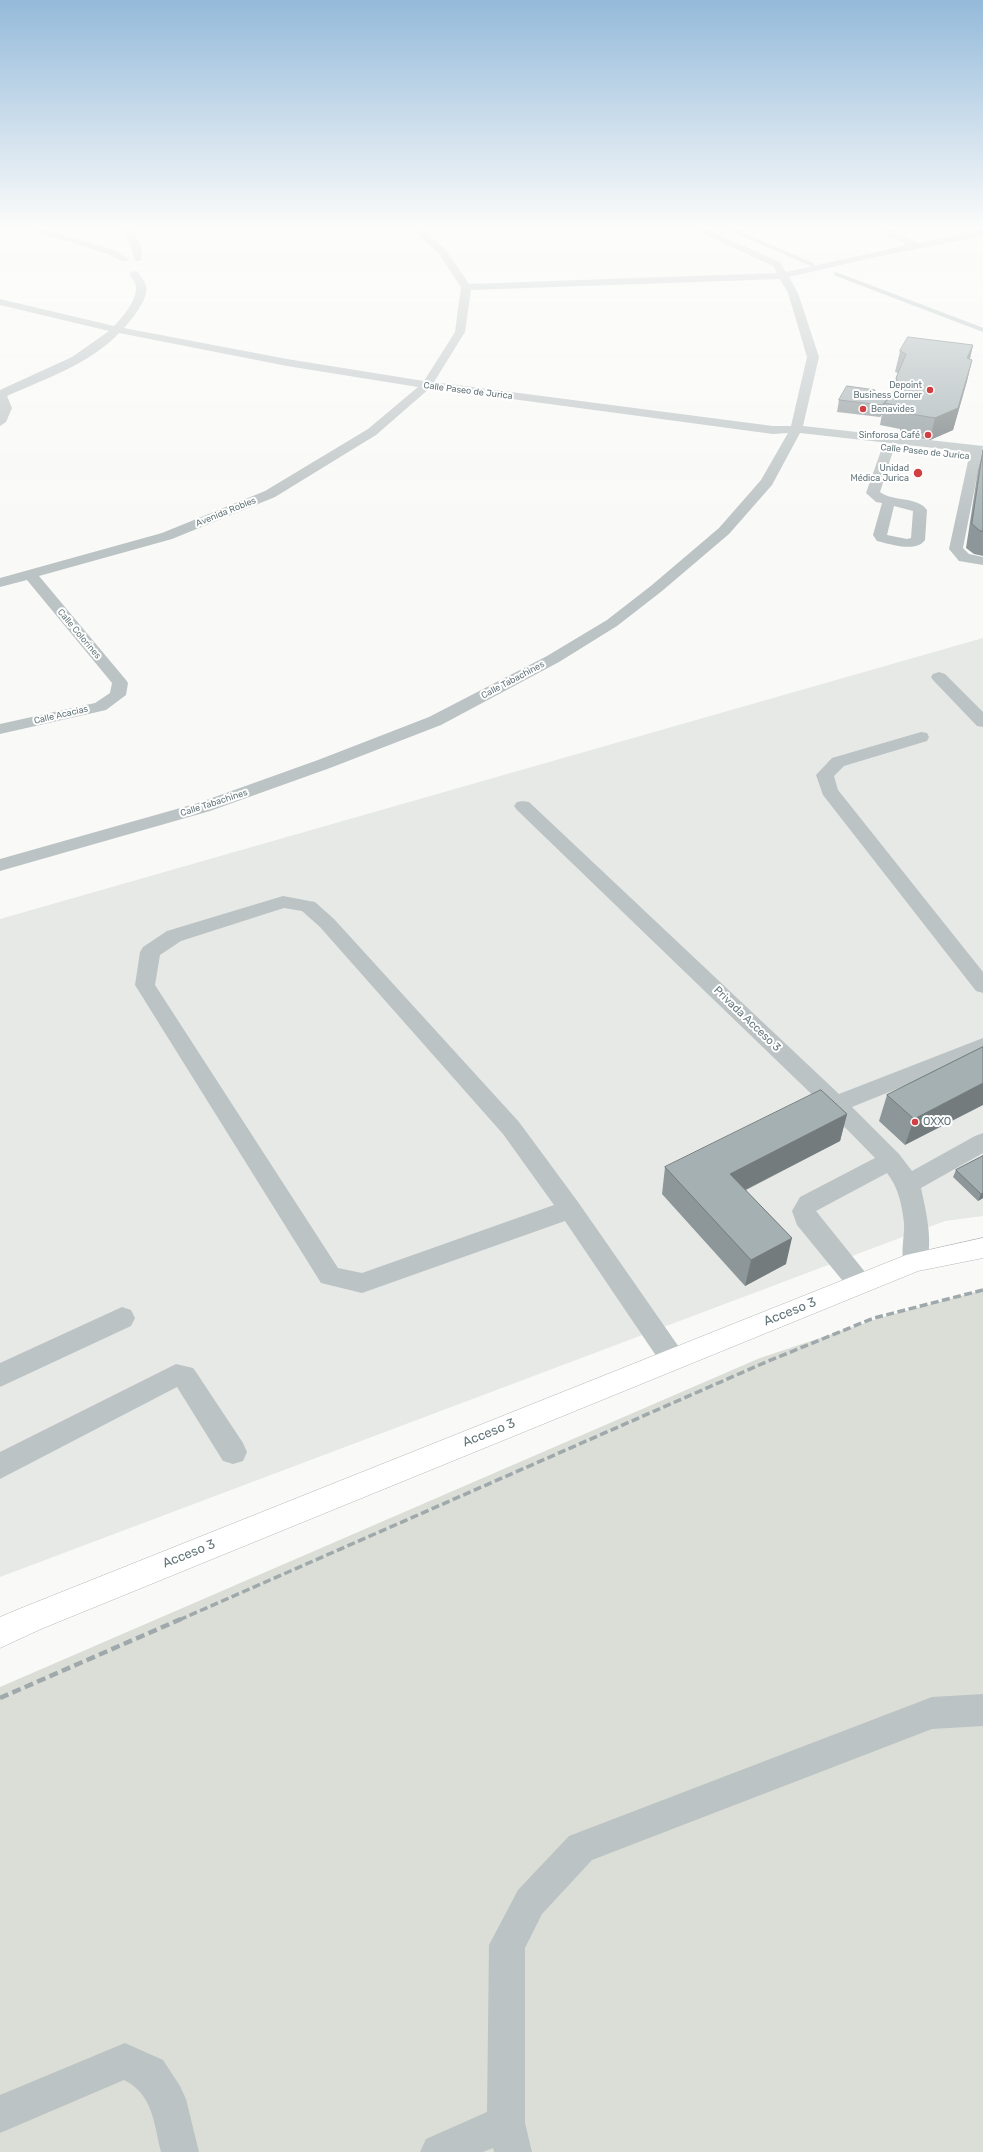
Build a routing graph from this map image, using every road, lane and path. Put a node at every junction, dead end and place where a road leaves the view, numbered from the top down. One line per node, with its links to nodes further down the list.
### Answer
1 (110, 328): 4 (street, Calle Paseo de Jurica)
2 (460, 328): 5 (street, Avenida Robles)
3 (804, 328): 7 (street, Calle Tabachines)
4 (117, 330): 5 (street, Calle Paseo de Jurica); 6 (street)
5 (426, 386): 9 (street, Calle Paseo de Jurica); 15 (street, Avenida Robles)
6 (0, 394): 8 (street)
7 (801, 409): 9 (street, Calle Tabachines); 10 (street)
8 (0, 422)
9 (794, 433): 10 (street, Calle Paseo de Jurica); 11 (street, Calle Paseo de Jurica); 23 (street, Calle Tabachines)
10 (904, 442): 12 (street, Calle Paseo de Jurica)
11 (888, 448): 12 (street, Calle Paseo de Jurica); 13 (street)
12 (979, 454): 14 (street)
13 (889, 501)
14 (983, 561)
15 (31, 576): 16 (street, Avenida Robles); 18 (street, Calle Colorines)
16 (0, 583)
17 (939, 677): 19 (street)
18 (118, 695): 20 (street, Calle Acacias)
19 (983, 722)
20 (0, 729)
21 (921, 737): 24 (street)
22 (523, 806): 26 (street, Privada Acceso 3)
23 (0, 865)
24 (983, 986)
25 (983, 1046): 26 (street)
26 (836, 1104): 28 (street, Privada Acceso 3)
27 (983, 1142): 29 (street)
28 (891, 1160): 29 (street, Privada Acceso 3); 33 (street)
29 (908, 1184): 32 (street, Privada Acceso 3)
30 (570, 1209): 30 (street); 35 (street)
31 (983, 1248): 32 (main road, Acceso 3)
32 (915, 1262): 33 (main road, Acceso 3)
33 (860, 1284): 35 (main road, Acceso 3)
34 (122, 1318): 36 (street)
35 (672, 1358): 39 (main road, Acceso 3)
36 (0, 1376)
37 (233, 1452): 38 (street)
38 (0, 1466)
39 (0, 1633)
40 (983, 1710): 42 (street)
41 (0, 2114): 43 (street)
42 (510, 2138): 44 (street)
43 (180, 2152)
44 (438, 2152)

